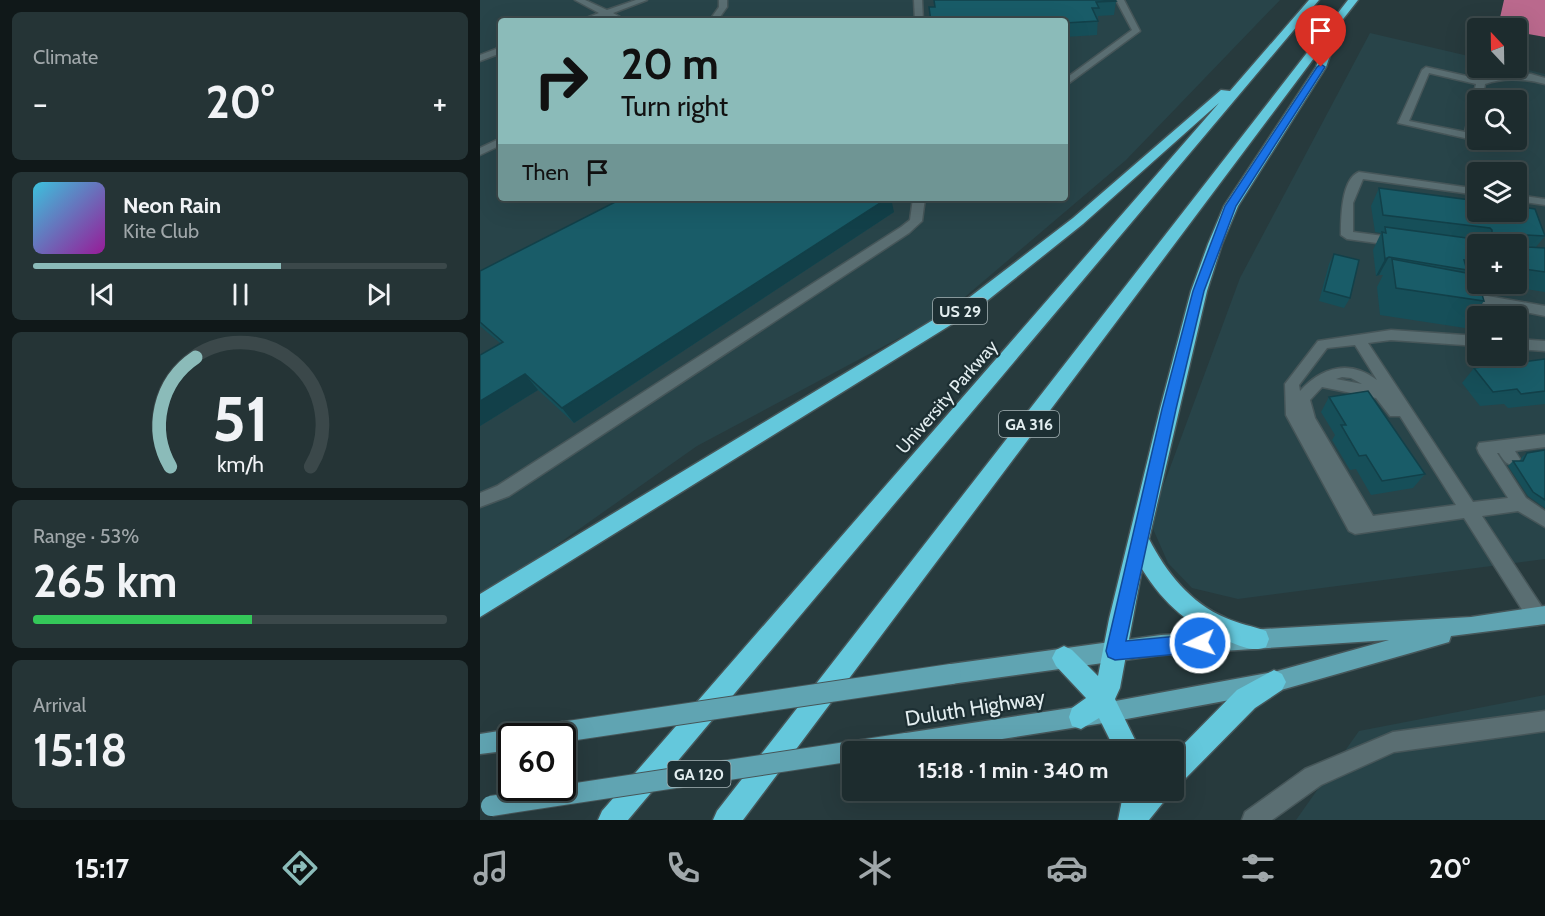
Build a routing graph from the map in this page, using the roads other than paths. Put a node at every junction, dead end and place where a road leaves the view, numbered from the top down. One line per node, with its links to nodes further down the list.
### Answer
1 (579, 0): 8 (street)
2 (643, 0): 8 (street)
3 (723, 0): 11 (street)
4 (918, 0): 12 (street)
5 (1120, 0): 17 (street)
6 (1314, 0): 16 (highway, University Parkway)
7 (1353, 0): 13 (highway, GA 316)
8 (605, 13): 9 (street); 10 (street)
9 (591, 18)
10 (616, 18)
11 (715, 18)
12 (919, 18)
13 (1333, 27): 40 (highway); 61 (highway, GA 316)
14 (498, 51): 15 (street)
15 (480, 58)
16 (1256, 69): 41 (highway, US 29); 60 (highway, University Parkway)
17 (1068, 80)
18 (1545, 81): 19 (street)
19 (1481, 82): 19 (street)
20 (498, 143): 21 (street)
21 (480, 152)
22 (1467, 190): 26 (street)
23 (1527, 200): 25 (street)
24 (919, 201): 35 (street)
25 (1545, 202)
26 (1406, 243)
27 (1456, 295): 28 (street)
28 (1545, 310)
29 (1358, 339): 30 (street); 33 (street); 39 (street)
30 (1467, 340)
31 (1527, 345): 32 (street)
32 (1545, 346)
33 (1408, 418): 37 (street); 39 (street)
34 (1545, 441): 36 (street)
35 (480, 500)
36 (1520, 503): 37 (street); 38 (street)
37 (1468, 512): 39 (street); 42 (street)
38 (1545, 520)
39 (1369, 524)
40 (1139, 540): 44 (highway); 45 (highway)
41 (480, 606)
42 (1541, 616): 43 (main road, Duluth Highway)
43 (1471, 626): 44 (main road, Duluth Highway); 47 (main road, Duluth Highway)
44 (1258, 639): 45 (main road, Duluth Highway)
45 (1115, 651): 46 (main road, Duluth Highway); 48 (highway)
46 (1064, 658): 48 (highway); 51 (main road, Duluth Highway, bridge)
47 (1274, 682): 48 (main road, Duluth Highway); 55 (highway)
48 (1106, 706): 49 (highway); 53 (highway)
49 (1081, 717): 58 (main road, Duluth Highway / GA 120, bridge)
50 (1545, 721): 62 (street)
51 (576, 730)
52 (498, 741): 54 (main road)
53 (1124, 741)
54 (480, 744)
55 (1184, 762)
56 (1135, 801): 59 (highway)
57 (1148, 801): 59 (highway)
58 (486, 807)
59 (1132, 819)
60 (611, 820)
61 (726, 820)
62 (1253, 820)

